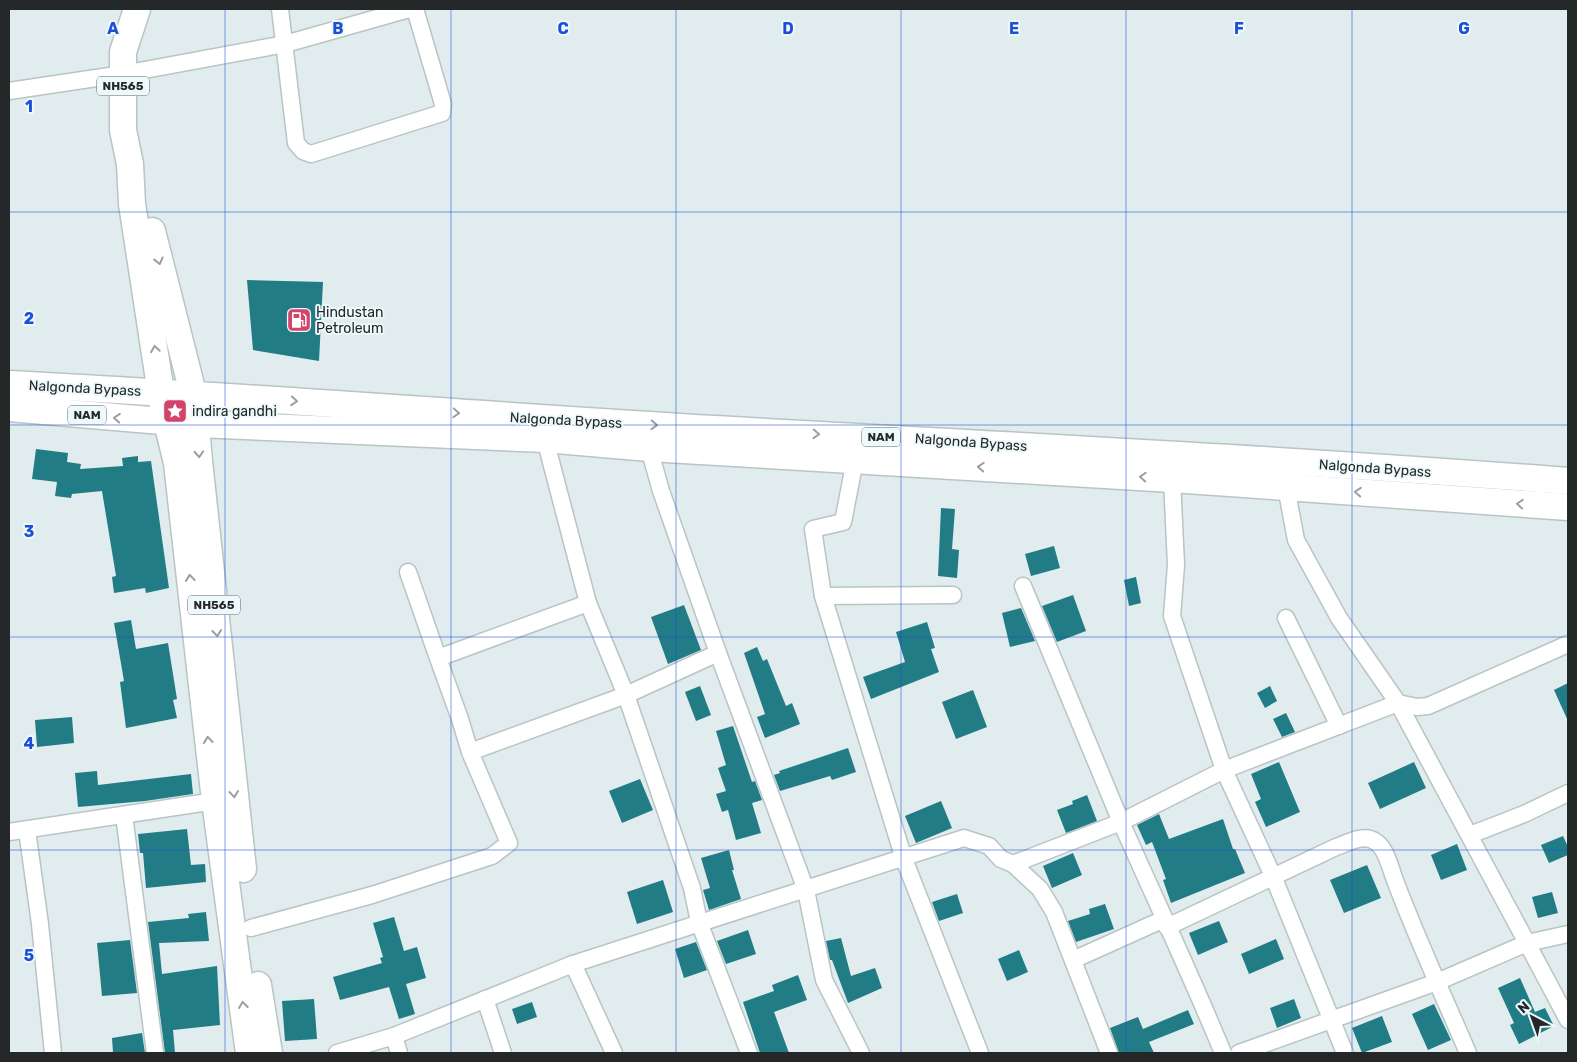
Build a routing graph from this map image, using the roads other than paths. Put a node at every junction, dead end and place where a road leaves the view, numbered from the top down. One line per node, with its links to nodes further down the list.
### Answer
1 (137, 9): 6 (highway, NH565)
2 (280, 9): 5 (street)
3 (409, 9): 5 (street)
4 (415, 9): 5 (street)
5 (285, 44): 6 (street)
6 (123, 74): 7 (street); 8 (highway, NH565)
7 (9, 91)
8 (130, 164): 10 (highway, NH565, one-way to 8); 11 (highway, NH565, one-way to 11)
9 (9, 384): 10 (highway, Nalgonda Bypass / NAM)
10 (161, 392): 11 (highway, NAM); 13 (highway, NH565)
11 (193, 393): 14 (highway, NH565); 19 (highway, Nalgonda Bypass / NAM, one-way to 19)
12 (9, 408): 13 (highway, Nalgonda Bypass / NAM, one-way to 12)
13 (166, 422): 14 (highway, NAM); 37 (highway, NH565, one-way to 13)
14 (197, 424): 15 (highway, Nalgonda Bypass / NAM); 49 (highway, NH565, one-way to 49)
15 (545, 439): 16 (highway, Nalgonda Bypass / NAM); 26 (street)
16 (649, 448): 17 (highway, Nalgonda Bypass / NAM); 29 (street)
17 (855, 460): 18 (highway, Nalgonda Bypass / NAM, one-way to 17); 25 (street)
18 (1172, 478): 20 (highway, Nalgonda Bypass / NAM); 35 (street)
19 (1568, 481)
20 (1286, 487): 21 (highway, Nalgonda Bypass / NAM, one-way to 20); 32 (street)
21 (1568, 507)
22 (408, 572): 30 (street)
23 (1023, 586): 39 (street)
24 (953, 595): 25 (street)
25 (823, 596): 43 (street)
26 (588, 602): 30 (street); 31 (street)
27 (1286, 618): 33 (street)
28 (1568, 644): 32 (street)
29 (718, 653): 31 (street); 46 (street)
30 (438, 658): 34 (street)
31 (626, 695): 34 (street); 47 (street)
32 (1398, 703): 33 (street); 42 (street)
33 (1339, 726): 35 (street)
34 (470, 752): 49 (street)
35 (1224, 770): 39 (street); 45 (street)
36 (1568, 793): 42 (street)
37 (215, 801): 38 (street); 61 (highway, NH565, one-way to 37)
38 (124, 816): 40 (street); 60 (street)
39 (1120, 822): 44 (street); 48 (street)
40 (26, 830): 41 (street); 59 (street)
41 (9, 832)
42 (1470, 835): 51 (street)
43 (904, 859): 44 (street); 46 (street); 69 (street)
44 (1013, 864): 52 (street)
45 (1273, 876): 48 (street); 54 (street); 56 (street)
46 (806, 890): 47 (street); 68 (street)
47 (699, 922): 53 (street); 67 (street)
48 (1166, 923): 52 (street); 71 (street)
49 (250, 928): 62 (highway, NH565)
50 (1568, 934): 51 (street)
51 (1527, 943): 54 (street); 57 (street)
52 (1073, 960): 70 (street)
53 (573, 964): 55 (street); 66 (street)
54 (1437, 982): 56 (street); 74 (street)
55 (485, 999): 58 (street); 65 (street)
56 (1330, 1020): 72 (street); 73 (street)
57 (1568, 1020)
58 (394, 1036): 63 (street); 64 (street)
59 (53, 1053)
60 (155, 1053)
61 (249, 1053)
62 (269, 1053)
63 (337, 1053)
64 (399, 1053)
65 (503, 1053)
66 (614, 1053)
67 (749, 1053)
68 (861, 1053)
69 (980, 1053)
70 (1109, 1053)
71 (1223, 1053)
72 (1239, 1053)
73 (1345, 1053)
74 (1468, 1053)

